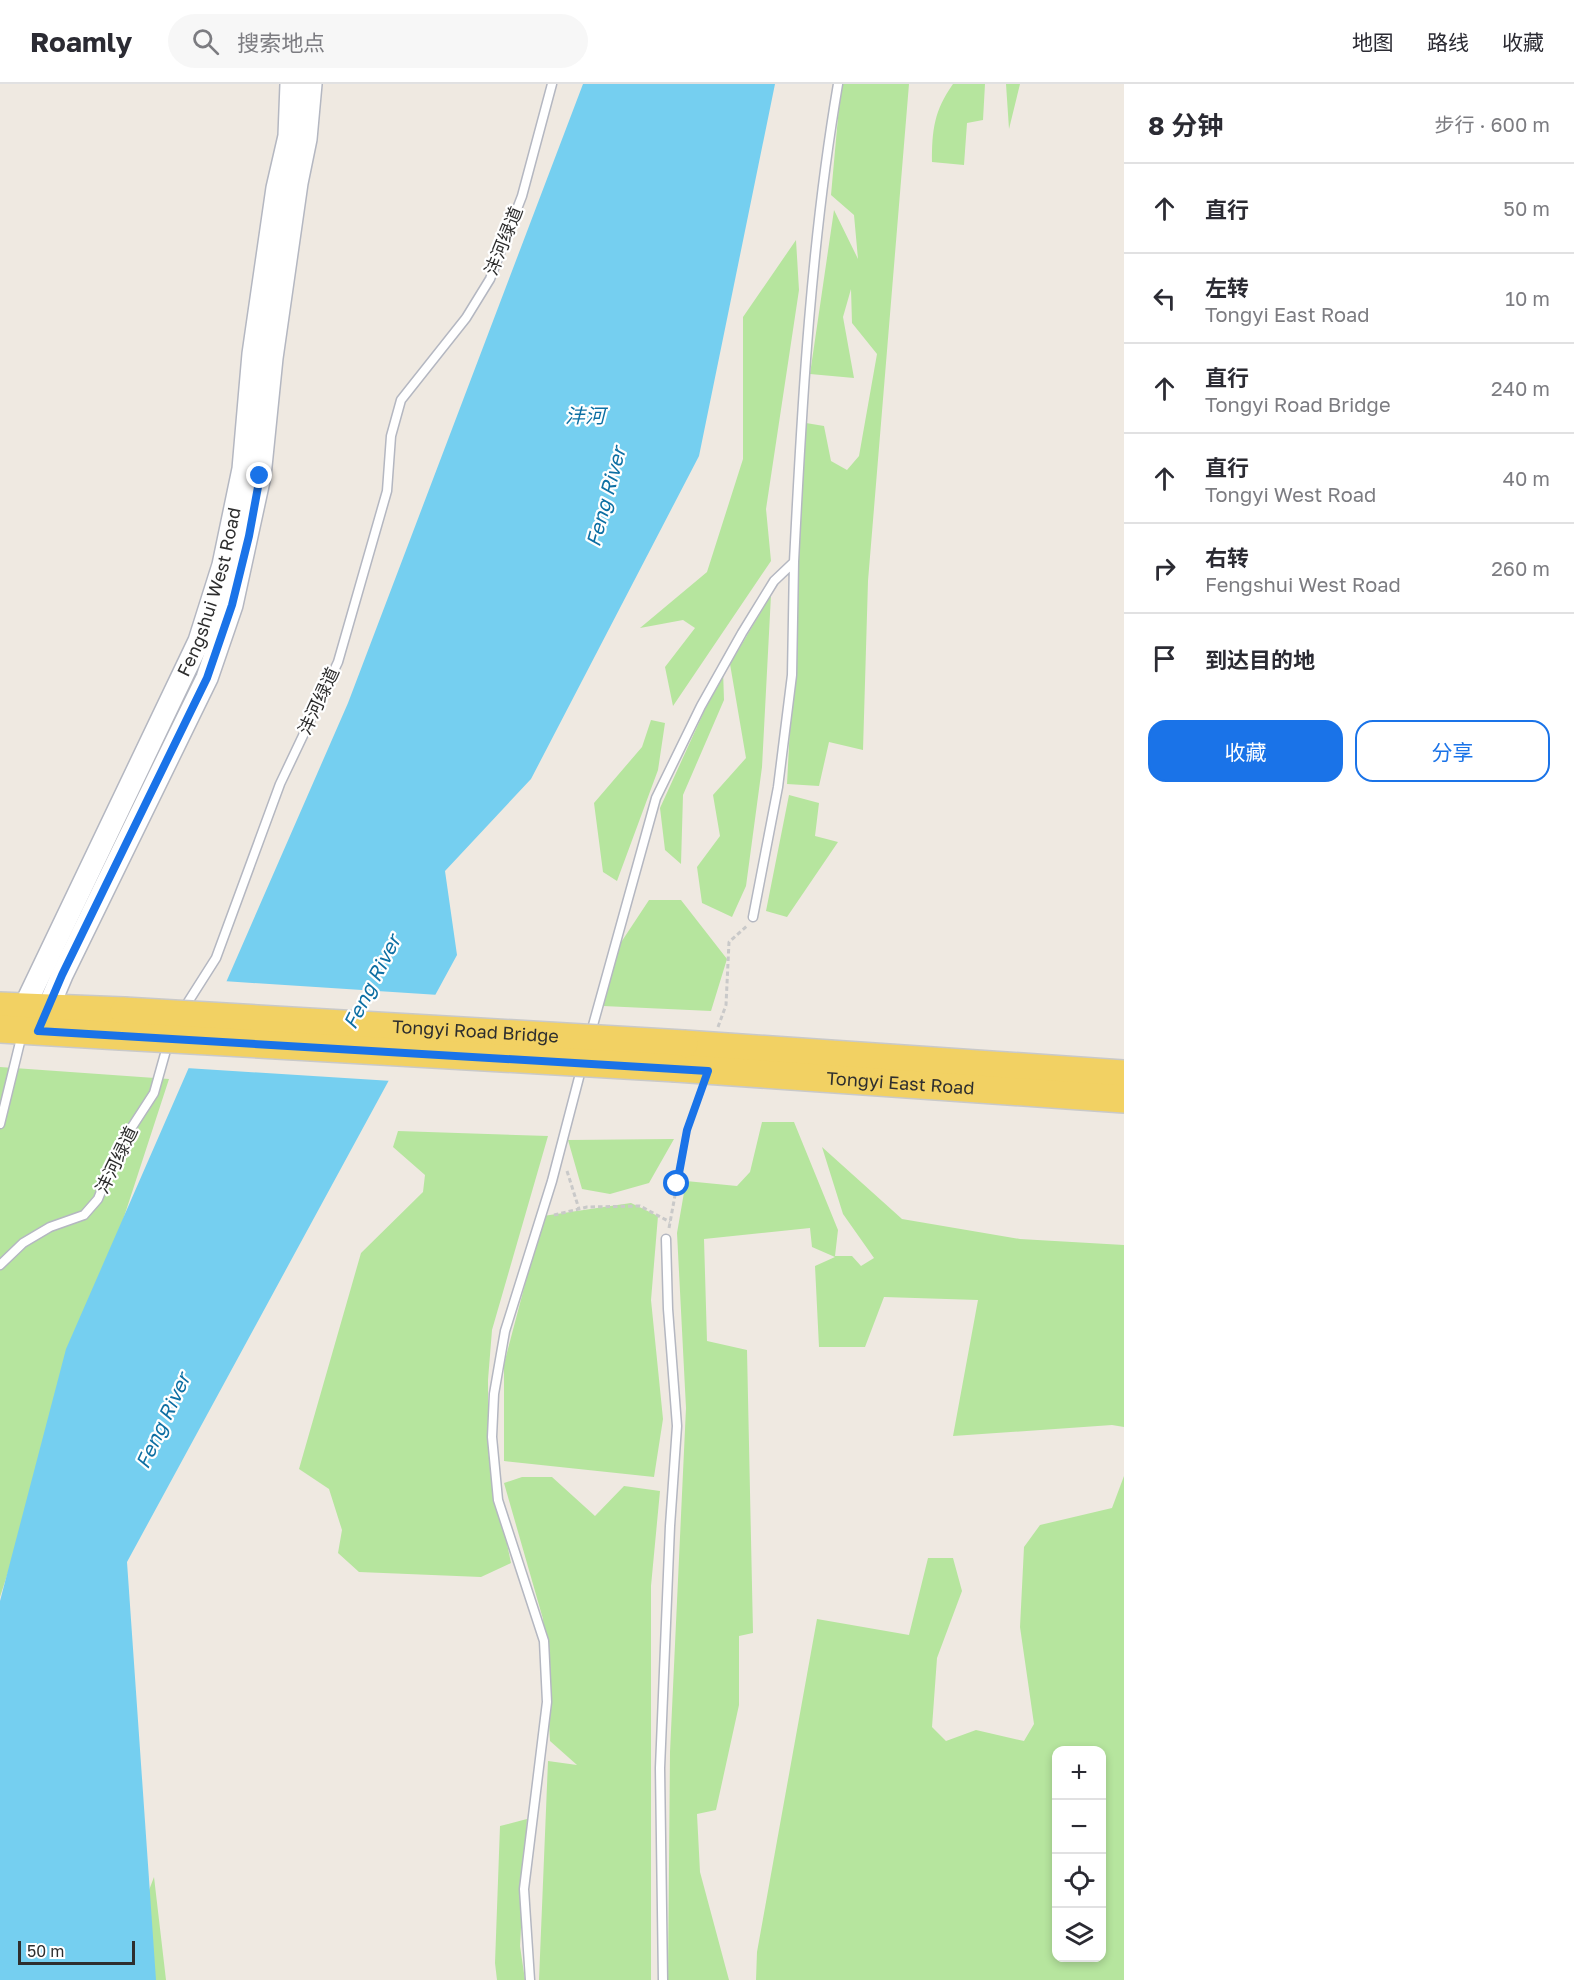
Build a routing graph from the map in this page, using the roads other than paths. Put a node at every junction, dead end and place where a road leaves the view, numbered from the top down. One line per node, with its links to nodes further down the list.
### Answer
1 (291, 84): 7 (street, Fengshui West Road)
2 (311, 84): 7 (street, Fengshui West Road)
3 (552, 84): 16 (lane, 沣河绿道)
4 (838, 84): 5 (lane)
5 (794, 562): 6 (lane); 8 (lane)
6 (753, 917)
7 (21, 1020): 9 (main road, Tongyi Road Bridge, bridge); 14 (lane)
8 (588, 1047)
9 (680, 1056): 11 (main road, Tongyi East Road)
10 (585, 1058): 17 (lane)
11 (710, 1058): 12 (main road, Tongyi East Road); 13 (main road, Tongyi East Road)
12 (1124, 1074)
13 (1124, 1099)
14 (0, 1124)
15 (666, 1239): 18 (lane)
16 (0, 1265)
17 (530, 1980)
18 (663, 1980)

